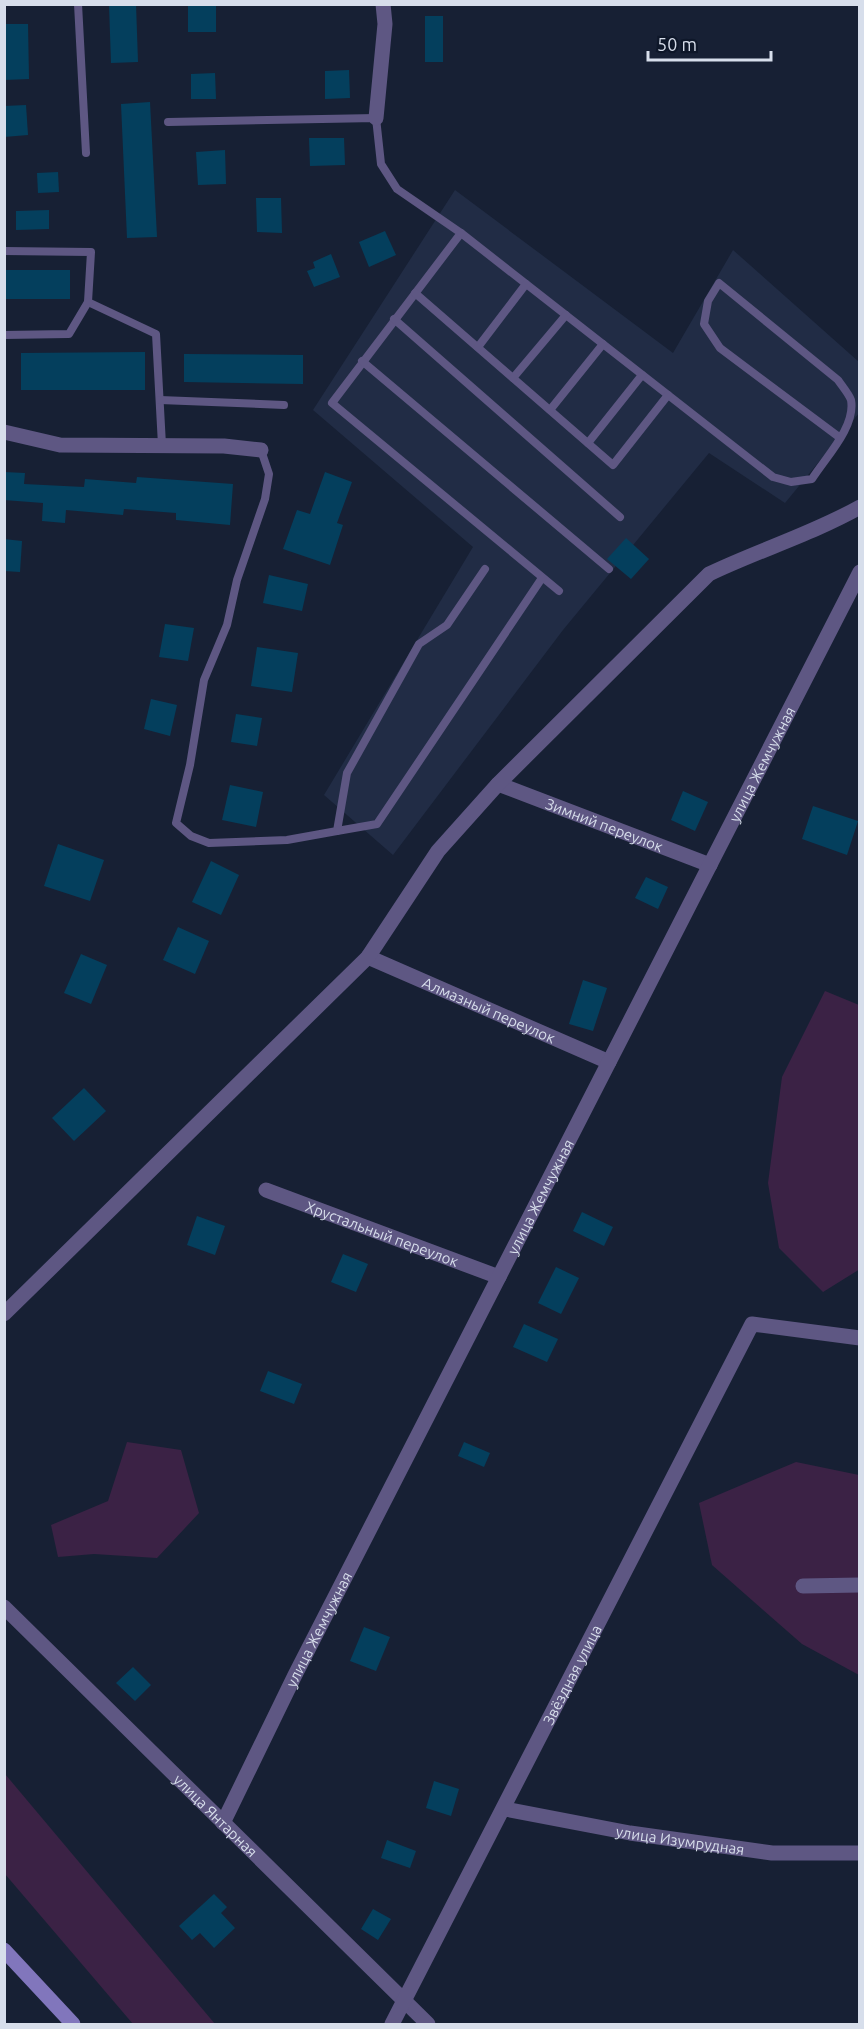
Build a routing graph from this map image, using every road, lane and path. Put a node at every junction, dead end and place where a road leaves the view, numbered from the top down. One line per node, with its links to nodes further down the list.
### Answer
1 (78, 4): 5 (lane)
2 (383, 4): 3 (street)
3 (376, 118): 4 (lane); 6 (lane)
4 (168, 122)
5 (86, 153)
6 (461, 233): 8 (lane); 9 (lane)
7 (4, 251): 10 (lane)
8 (526, 284): 11 (lane); 15 (lane)
9 (415, 293): 12 (lane); 15 (lane)
10 (88, 302): 13 (lane); 20 (lane)
11 (566, 315): 14 (lane); 18 (lane)
12 (394, 320): 16 (lane); 29 (lane)
13 (4, 335)
14 (603, 344): 17 (lane); 22 (lane)
15 (478, 347): 18 (lane)
16 (362, 361): 31 (lane); 33 (lane)
17 (642, 375): 19 (lane); 25 (lane)
18 (513, 378): 22 (lane)
19 (668, 395): 24 (lane); 25 (lane)
20 (160, 400): 21 (lane); 26 (lane)
21 (285, 405)
22 (550, 410): 25 (lane)
23 (4, 432): 26 (street)
24 (839, 437): 24 (lane)
25 (588, 443)
26 (162, 445): 27 (street)
27 (261, 450): 36 (lane)
28 (860, 507): 35 (street)
29 (621, 517)
30 (485, 569): 36 (lane)
31 (609, 569)
32 (860, 572): 37 (street, улица Жемчужная)
33 (542, 578): 34 (lane); 36 (lane)
34 (559, 591)
35 (498, 784): 37 (street, Зимний переулок); 38 (street)
36 (337, 831)
37 (710, 864): 39 (street, улица Жемчужная)
38 (368, 957): 39 (street, Алмазный переулок); 42 (street)
39 (609, 1062): 41 (street, улица Жемчужная)
40 (266, 1190): 41 (street, Хрустальный переулок)
41 (499, 1277): 48 (street, улица Жемчужная)
42 (4, 1314)
43 (860, 1338): 47 (street, Звёздная улица)
44 (860, 1585): 45 (street)
45 (803, 1586)
46 (4, 1607): 48 (street, улица Янтарная)
47 (505, 1809): 49 (street, улица Изумрудная); 51 (street, Звёздная улица)
48 (223, 1822): 51 (street, улица Янтарная)
49 (860, 1853)
50 (4, 1950): 52 (street)
51 (405, 2002): 53 (street, Звёздная улица); 54 (street, улица Янтарная)
52 (73, 2025)
53 (392, 2025)
54 (428, 2025)

